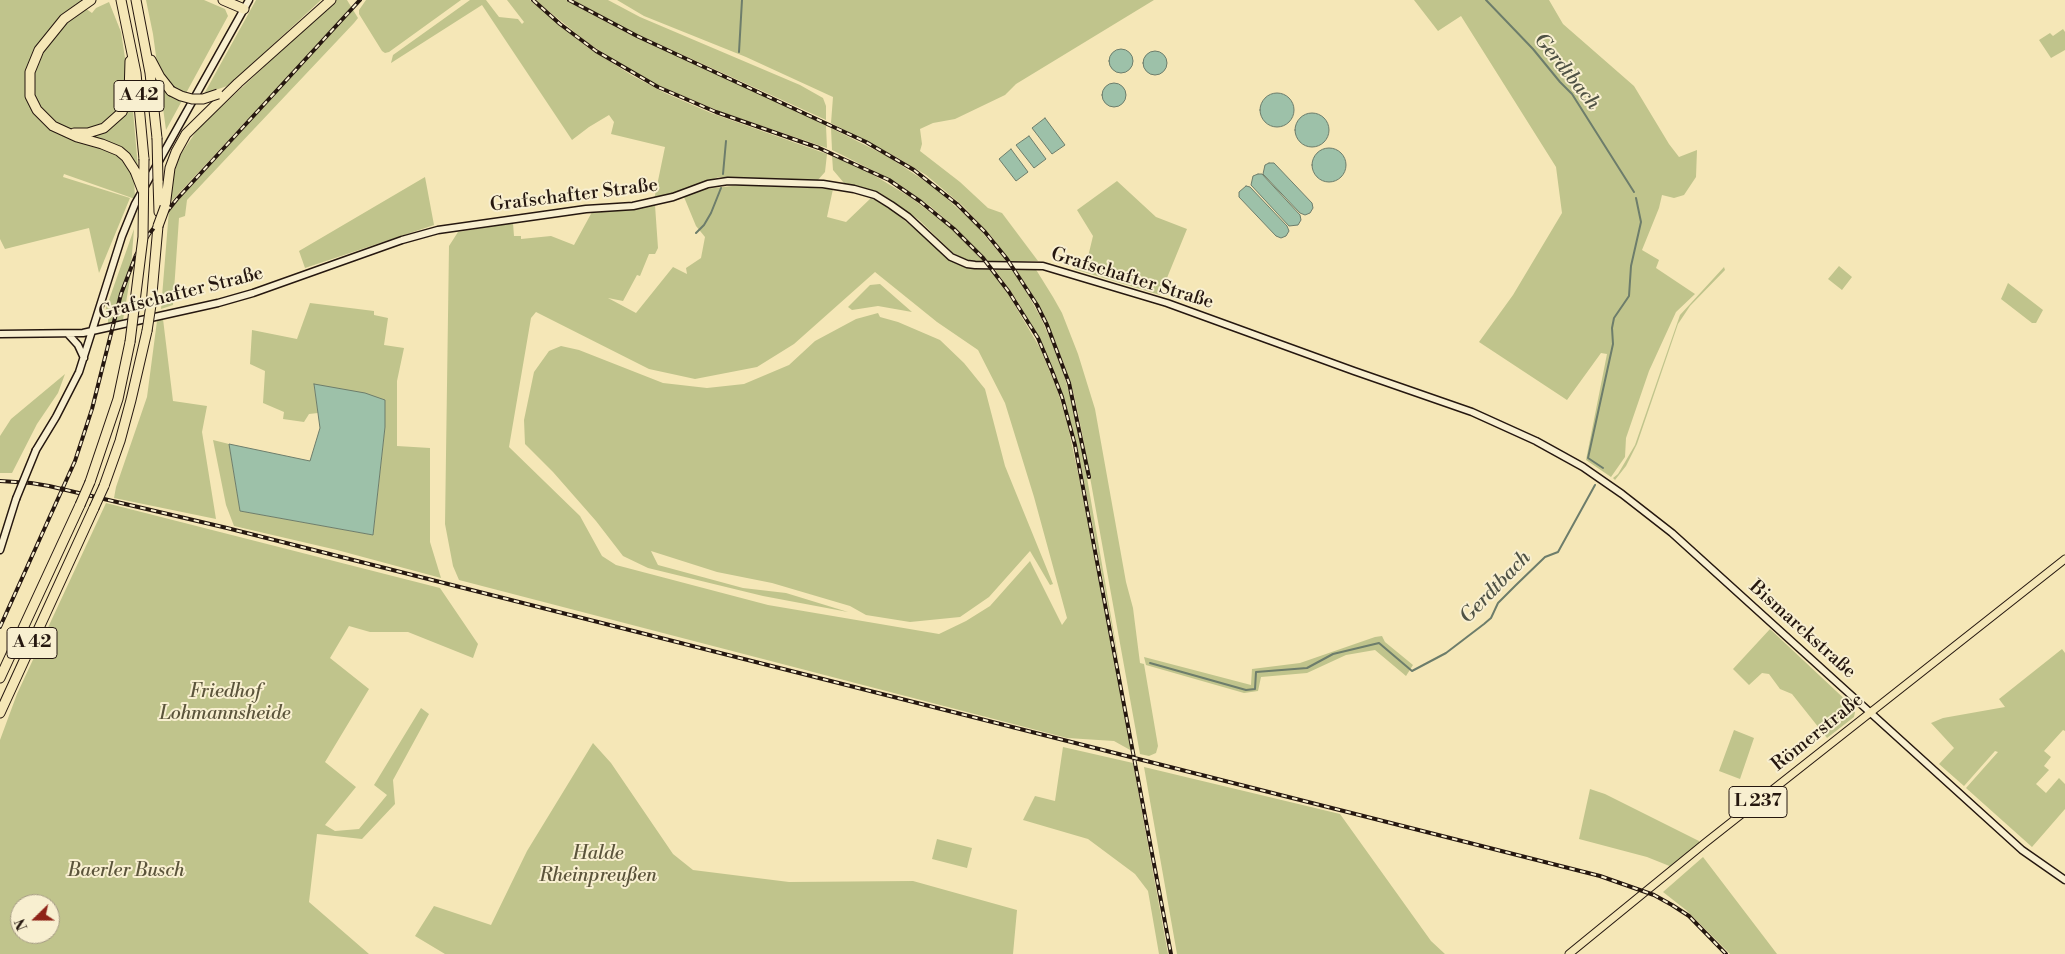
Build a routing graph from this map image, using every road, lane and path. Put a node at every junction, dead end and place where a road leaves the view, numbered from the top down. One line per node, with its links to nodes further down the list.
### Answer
1 (91, 0): 12 (highway)
2 (136, 0): 10 (highway, A 42)
3 (223, 0): 8 (highway)
4 (238, 0): 8 (highway)
5 (249, 0): 8 (main road)
6 (122, 1): 9 (highway, A 42)
7 (327, 2): 11 (highway)
8 (244, 9): 15 (main road)
9 (129, 34): 12 (highway); 13 (highway, A 42, bridge)
10 (146, 48): 11 (highway, bridge); 14 (highway, A 42, bridge)
11 (238, 83): 14 (highway)
12 (67, 133): 13 (highway, bridge)
13 (144, 196): 22 (highway, A 42, bridge)
14 (162, 210): 24 (highway, A 42, bridge)
15 (92, 332): 17 (main road, Grafschafter Straße); 18 (main road); 19 (main road, Grafschafter Straße)
16 (0, 334): 17 (main road, Grafschafter Straße)
17 (68, 334): 18 (main road)
18 (84, 358): 20 (main road, bridge)
19 (1583, 467): 23 (main road, Bismarckstraße)
20 (0, 549)
21 (2065, 559): 23 (main road, Römerstraße / L 237)
22 (0, 678)
23 (1870, 712): 25 (main road, Bismarckstraße); 26 (main road, Römerstraße / L 237)
24 (0, 713)
25 (2065, 880)
26 (1569, 954)

